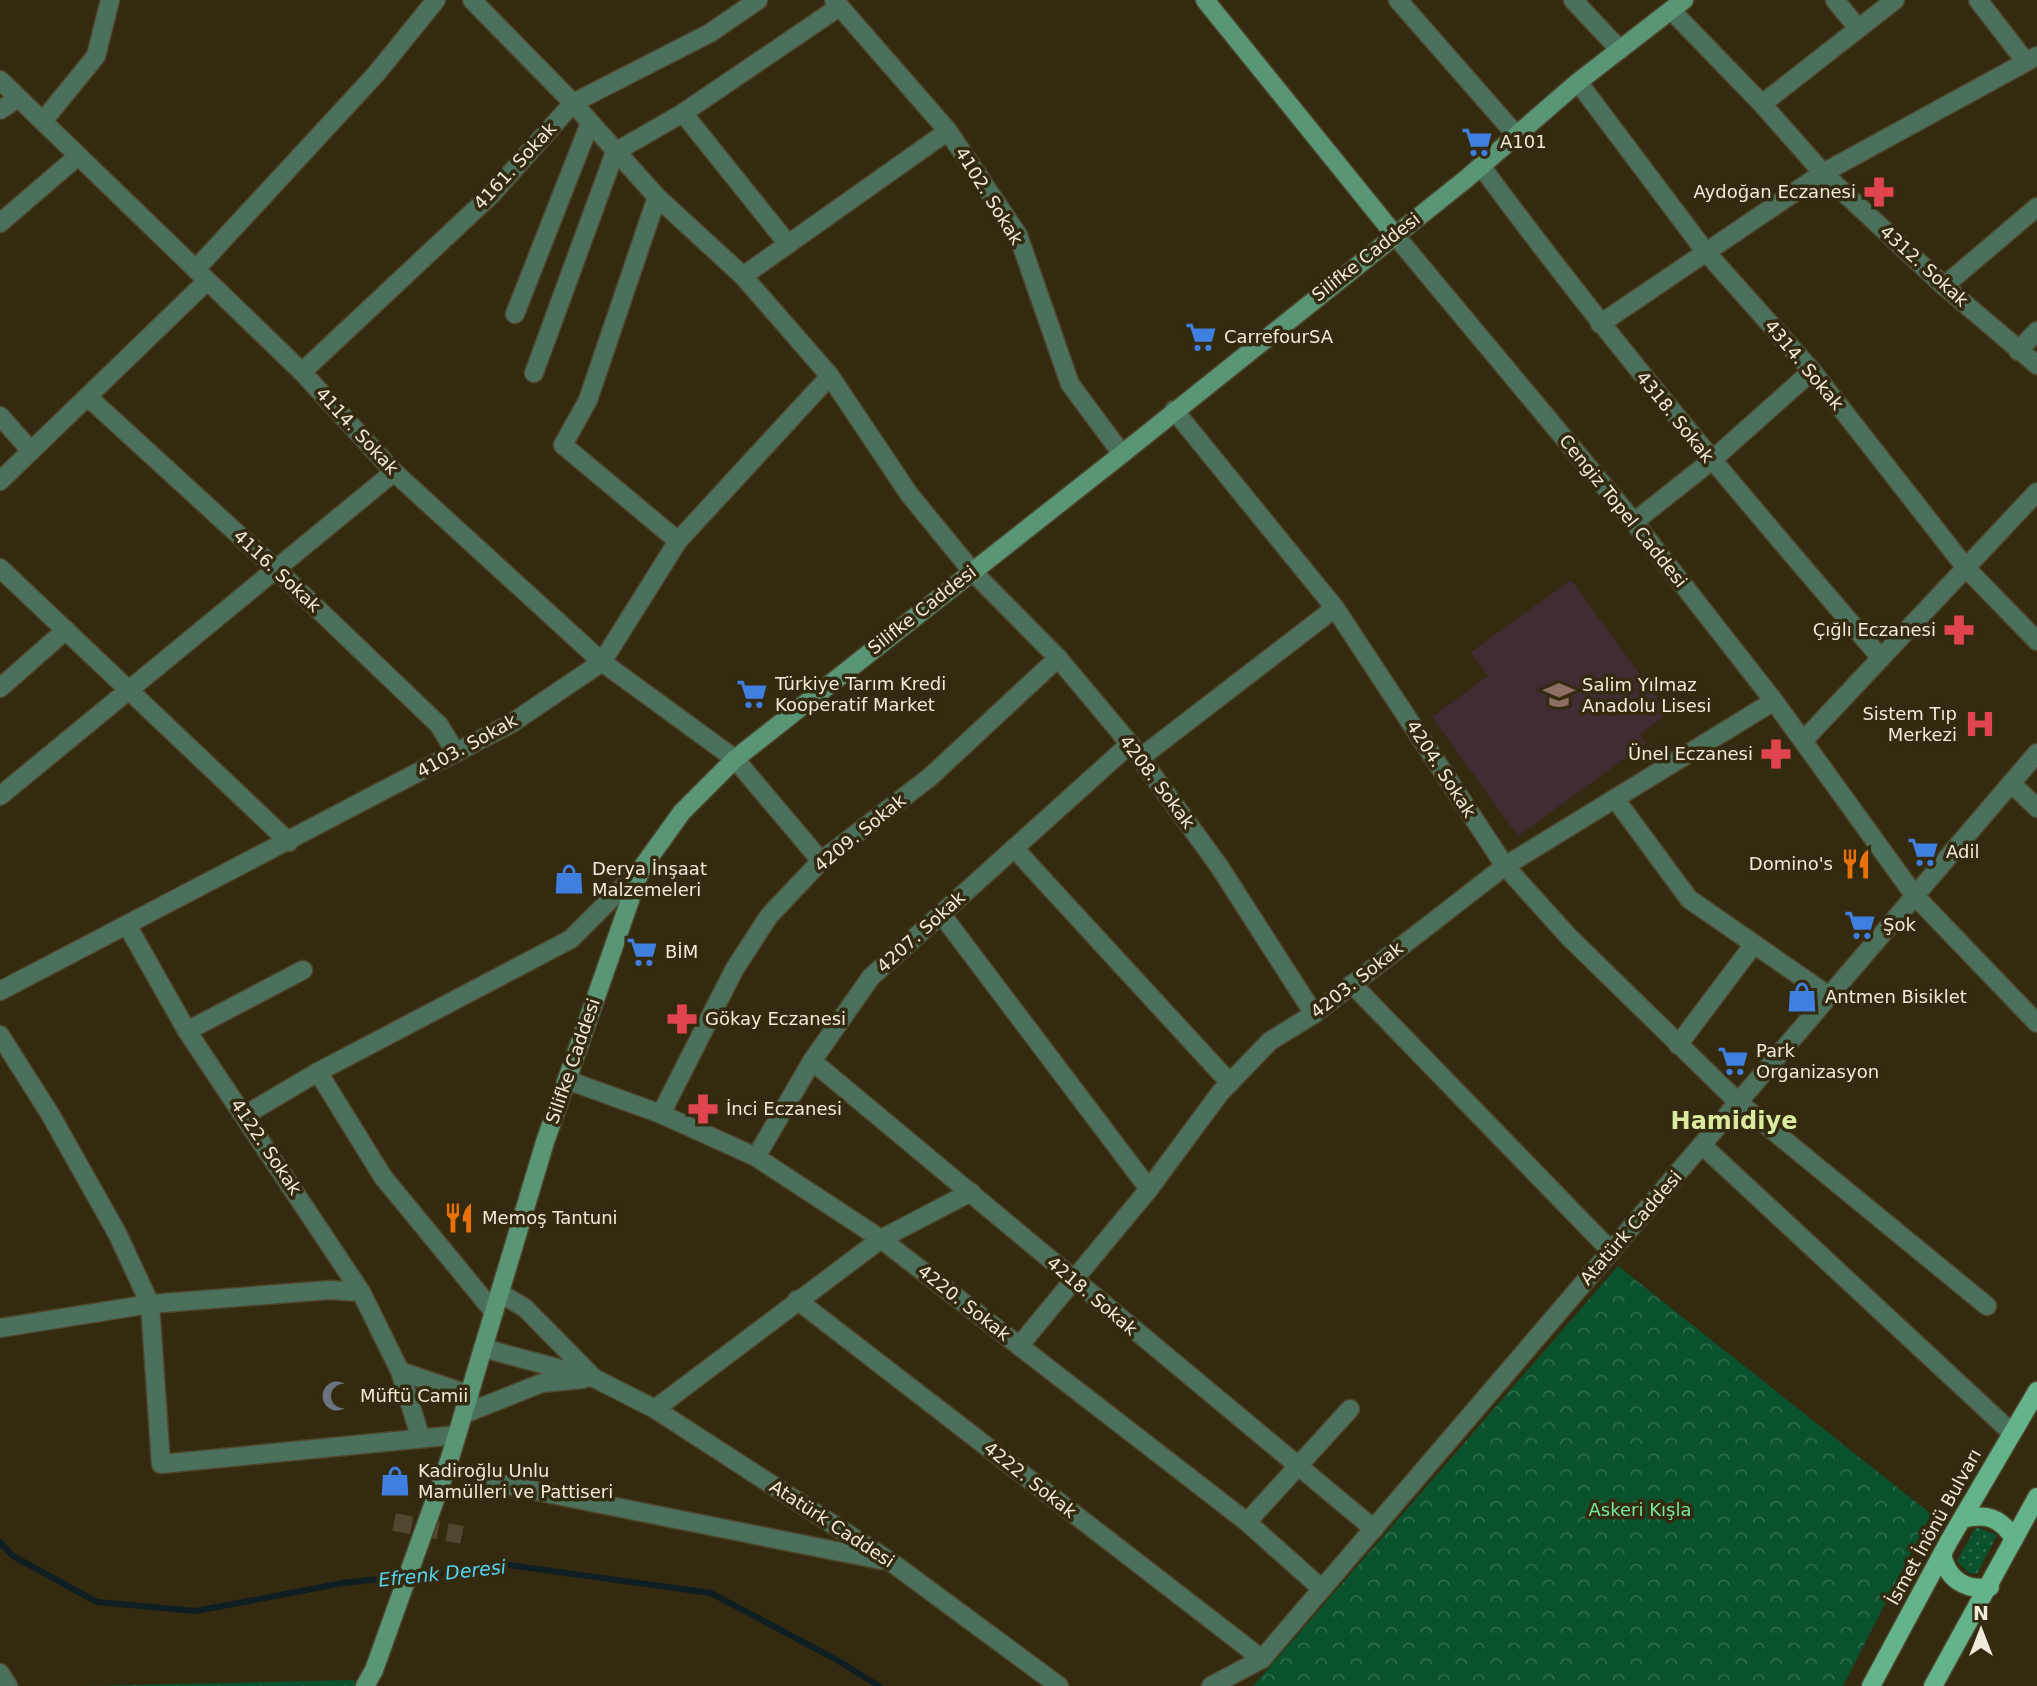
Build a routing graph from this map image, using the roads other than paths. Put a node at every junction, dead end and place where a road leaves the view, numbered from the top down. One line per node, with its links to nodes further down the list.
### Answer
1 (110, 0): 23 (street)
2 (436, 0): 37 (street)
3 (472, 0): 19 (street, 4208. Sokak)
4 (758, 0): 19 (street, 4161. Sokak)
5 (1205, 0): 34 (street, Cengiz Topel Caddesi)
6 (1398, 0): 26 (street)
7 (1573, 0): 14 (street)
8 (1835, 0): 13 (street)
9 (1895, 0): 13 (street)
10 (1979, 0): 15 (street)
11 (837, 4): 22 (street); 25 (street, 4102. Sokak)
12 (1678, 5): 14 (street, Silifke Caddesi); 20 (street, 4312. Sokak)
13 (1857, 27): 20 (street)
14 (1620, 50): 17 (street, Silifke Caddesi)
15 (2031, 59): 30 (street)
16 (0, 80): 18 (street, 4114. Sokak)
17 (1578, 82): 26 (street, Silifke Caddesi); 36 (street, 4314. Sokak)
18 (18, 98): 21 (street); 23 (street, 4114. Sokak)
19 (573, 103): 24 (street, 4208. Sokak); 46 (street, 4161. Sokak)
20 (1762, 104): 30 (street, 4312. Sokak)
21 (0, 110)
22 (683, 113): 27 (street); 35 (street)
23 (43, 121): 28 (street, 4114. Sokak)
24 (590, 123): 27 (street, 4208. Sokak); 40 (street)
25 (948, 131): 35 (street); 53 (street, 4102. Sokak)
26 (1517, 136): 29 (street, Silifke Caddesi)
27 (615, 152): 31 (street, 4208. Sokak); 47 (street)
28 (78, 156): 33 (street); 37 (street, 4114. Sokak)
29 (1481, 166): 34 (street, Silifke Caddesi); 41 (street, 4318. Sokak)
30 (1823, 173): 36 (street); 39 (street, 4312. Sokak)
31 (657, 197): 38 (street, 4208. Sokak); 59 (street)
32 (2037, 207): 39 (street)
33 (0, 223)
34 (1394, 234): 50 (street, Silifke Caddesi); 58 (street, Cengiz Topel Caddesi)
35 (788, 244): 38 (street)
36 (1705, 251): 41 (street); 45 (street, 4314. Sokak)
37 (202, 275): 46 (street, 4114. Sokak); 49 (street)
38 (743, 276): 48 (street, 4208. Sokak)
39 (1944, 286): 43 (street, 4312. Sokak)
40 (515, 314)
41 (1600, 324): 54 (street, 4318. Sokak)
42 (2037, 331): 43 (street)
43 (2018, 351): 44 (street, 4312. Sokak)
44 (2037, 365)
45 (1812, 370): 54 (street); 61 (street, 4314. Sokak)
46 (302, 372): 55 (street, 4114. Sokak)
47 (534, 373)
48 (830, 376): 59 (street, 4103. Sokak); 63 (street, 4208. Sokak)
49 (88, 397): 52 (street); 62 (street, 4116. Sokak)
50 (1174, 410): 53 (street, Silifke Caddesi); 64 (street, 4204. Sokak)
51 (0, 416): 52 (street)
52 (31, 451): 56 (street)
53 (1122, 454): 63 (street, Silifke Caddesi)
54 (1711, 461): 58 (street); 68 (street, 4318. Sokak)
55 (394, 472): 62 (street); 69 (street, 4114. Sokak)
56 (0, 481)
57 (2037, 492): 61 (street)
58 (1634, 522): 72 (street, Cengiz Topel Caddesi)
59 (678, 541): 69 (street, 4103. Sokak)
60 (0, 568): 65 (street)
61 (1966, 568): 66 (street, 4314. Sokak); 68 (street)
62 (276, 569): 71 (street); 76 (street, 4116. Sokak)
63 (972, 571): 67 (street, 4208. Sokak); 77 (street, Silifke Caddesi)
64 (1335, 608): 74 (street, 4207. Sokak); 85 (street, 4204. Sokak)
65 (66, 631): 70 (street); 71 (street)
66 (2037, 641)
67 (1058, 658): 74 (street, 4208. Sokak); 84 (street, 4209. Sokak)
68 (1881, 658): 73 (street)
69 (602, 663): 76 (street, 4103. Sokak); 77 (street, 4114. Sokak)
70 (0, 688)
71 (129, 691): 79 (street); 82 (street)
72 (1774, 701): 73 (street, Cengiz Topel Caddesi); 80 (street, 4203. Sokak)
73 (1803, 741): 87 (street, Cengiz Topel Caddesi)
74 (1135, 751): 83 (street, 4207. Sokak); 95 (street, 4208. Sokak)
75 (2037, 752): 78 (street, Atatürk Caddesi)
76 (456, 753): 82 (street, 4103. Sokak)
77 (735, 759): 84 (street, 4114. Sokak); 86 (street, Silifke Caddesi)
78 (2011, 783): 81 (street); 87 (street, Atatürk Caddesi)
79 (0, 796)
80 (1616, 800): 85 (street, 4203. Sokak); 90 (street)
81 (2037, 808)
82 (289, 842): 89 (street, 4103. Sokak)
83 (1014, 848): 88 (street, 4207. Sokak); 103 (street)
84 (821, 861): 105 (street, 4209. Sokak)
85 (1505, 866): 92 (street, 4203. Sokak); 99 (street, 4204. Sokak)
86 (641, 869): 101 (street); 102 (street, Silifke Caddesi)
87 (1915, 896): 94 (street, Atatürk Caddesi); 96 (street, Cengiz Topel Caddesi)
88 (942, 915): 100 (street, 4207. Sokak); 109 (street)
89 (127, 925): 93 (street, 4103. Sokak); 97 (street, 4122. Sokak)
90 (1754, 944): 94 (street); 99 (street)
91 (303, 970): 97 (street)
92 (1352, 984): 95 (street, 4203. Sokak); 112 (street)
93 (0, 990)
94 (1829, 996): 104 (street, Atatürk Caddesi)
95 (1314, 1014): 103 (street, 4203. Sokak)
96 (2037, 1023)
97 (187, 1031): 106 (street, 4122. Sokak)
98 (0, 1035): 117 (street)
99 (1678, 1045): 104 (street, 4204. Sokak)
100 (812, 1061): 108 (street, 4207. Sokak); 110 (street, 4218. Sokak)
101 (318, 1072): 106 (street); 119 (street)
102 (567, 1080): 105 (street, 4220. Sokak); 115 (street, Silifke Caddesi)
103 (1230, 1083): 109 (street, 4203. Sokak)
104 (1738, 1102): 107 (street, Atatürk Caddesi); 118 (street, 4204. Sokak)
105 (661, 1114): 108 (street, 4220. Sokak)
106 (245, 1115): 114 (street, 4122. Sokak)
107 (1702, 1145): 112 (street, Atatürk Caddesi); 130 (street)
108 (756, 1157): 111 (street, 4220. Sokak)
109 (1149, 1189): 113 (street, 4203. Sokak)
110 (971, 1192): 111 (street); 113 (street, 4218. Sokak)
111 (881, 1239): 116 (street); 121 (street, 4220. Sokak)
112 (1611, 1251): 138 (street, Atatürk Caddesi)
113 (1073, 1281): 121 (street, 4203. Sokak); 133 (street, 4218. Sokak)
114 (361, 1292): 117 (street); 123 (street, 4122. Sokak)
115 (500, 1293): 119 (street, Silifke Caddesi); 124 (street, Atatürk Caddesi)
116 (797, 1300): 127 (street); 144 (street, 4222. Sokak)
117 (150, 1304): 120 (street); 132 (street)
118 (1987, 1306)
119 (494, 1312): 122 (street, Silifke Caddesi)
120 (0, 1328)
121 (1019, 1346): 137 (street, 4220. Sokak)
122 (483, 1348): 124 (street, Atatürk Caddesi); 126 (street, Silifke Caddesi)
123 (400, 1371): 126 (street); 132 (street, 4122. Sokak)
124 (594, 1378): 127 (street, Atatürk Caddesi); 129 (street)
125 (2037, 1391): 130 (main road, İsmet İnönü Bulvarı)
126 (470, 1395): 129 (street, Silifke Caddesi)
127 (656, 1409): 141 (street, Atatürk Caddesi)
128 (1350, 1409): 133 (street)
129 (464, 1414): 131 (street, Silifke Caddesi)
130 (2011, 1433): 136 (main road, İsmet İnönü Bulvarı)
131 (457, 1435): 132 (street); 146 (street, Silifke Caddesi, bridge)
132 (420, 1436)
133 (1297, 1465): 137 (street); 138 (street, 4218. Sokak)
134 (496, 1483): 141 (street)
135 (2037, 1497): 139 (main road)
136 (1962, 1520): 139 (main road); 140 (main road, İsmet İnönü Bulvarı)
137 (1247, 1522): 143 (street, 4220. Sokak)
138 (1374, 1529): 143 (street, Atatürk Caddesi)
139 (2014, 1539): 142 (main road)
140 (1942, 1554): 142 (main road); 151 (main road, İsmet İnönü Bulvarı)
141 (891, 1562): 149 (street, Atatürk Caddesi)
142 (1990, 1587): 152 (main road)
143 (1322, 1589): 144 (street, Atatürk Caddesi)
144 (1262, 1659): 150 (street, Atatürk Caddesi)
145 (0, 1673): 147 (street)
146 (375, 1678): 148 (street, Silifke Caddesi)
147 (8, 1686)
148 (365, 1686)
149 (1059, 1686)
150 (1211, 1686)
151 (1871, 1686)
152 (1933, 1686)

